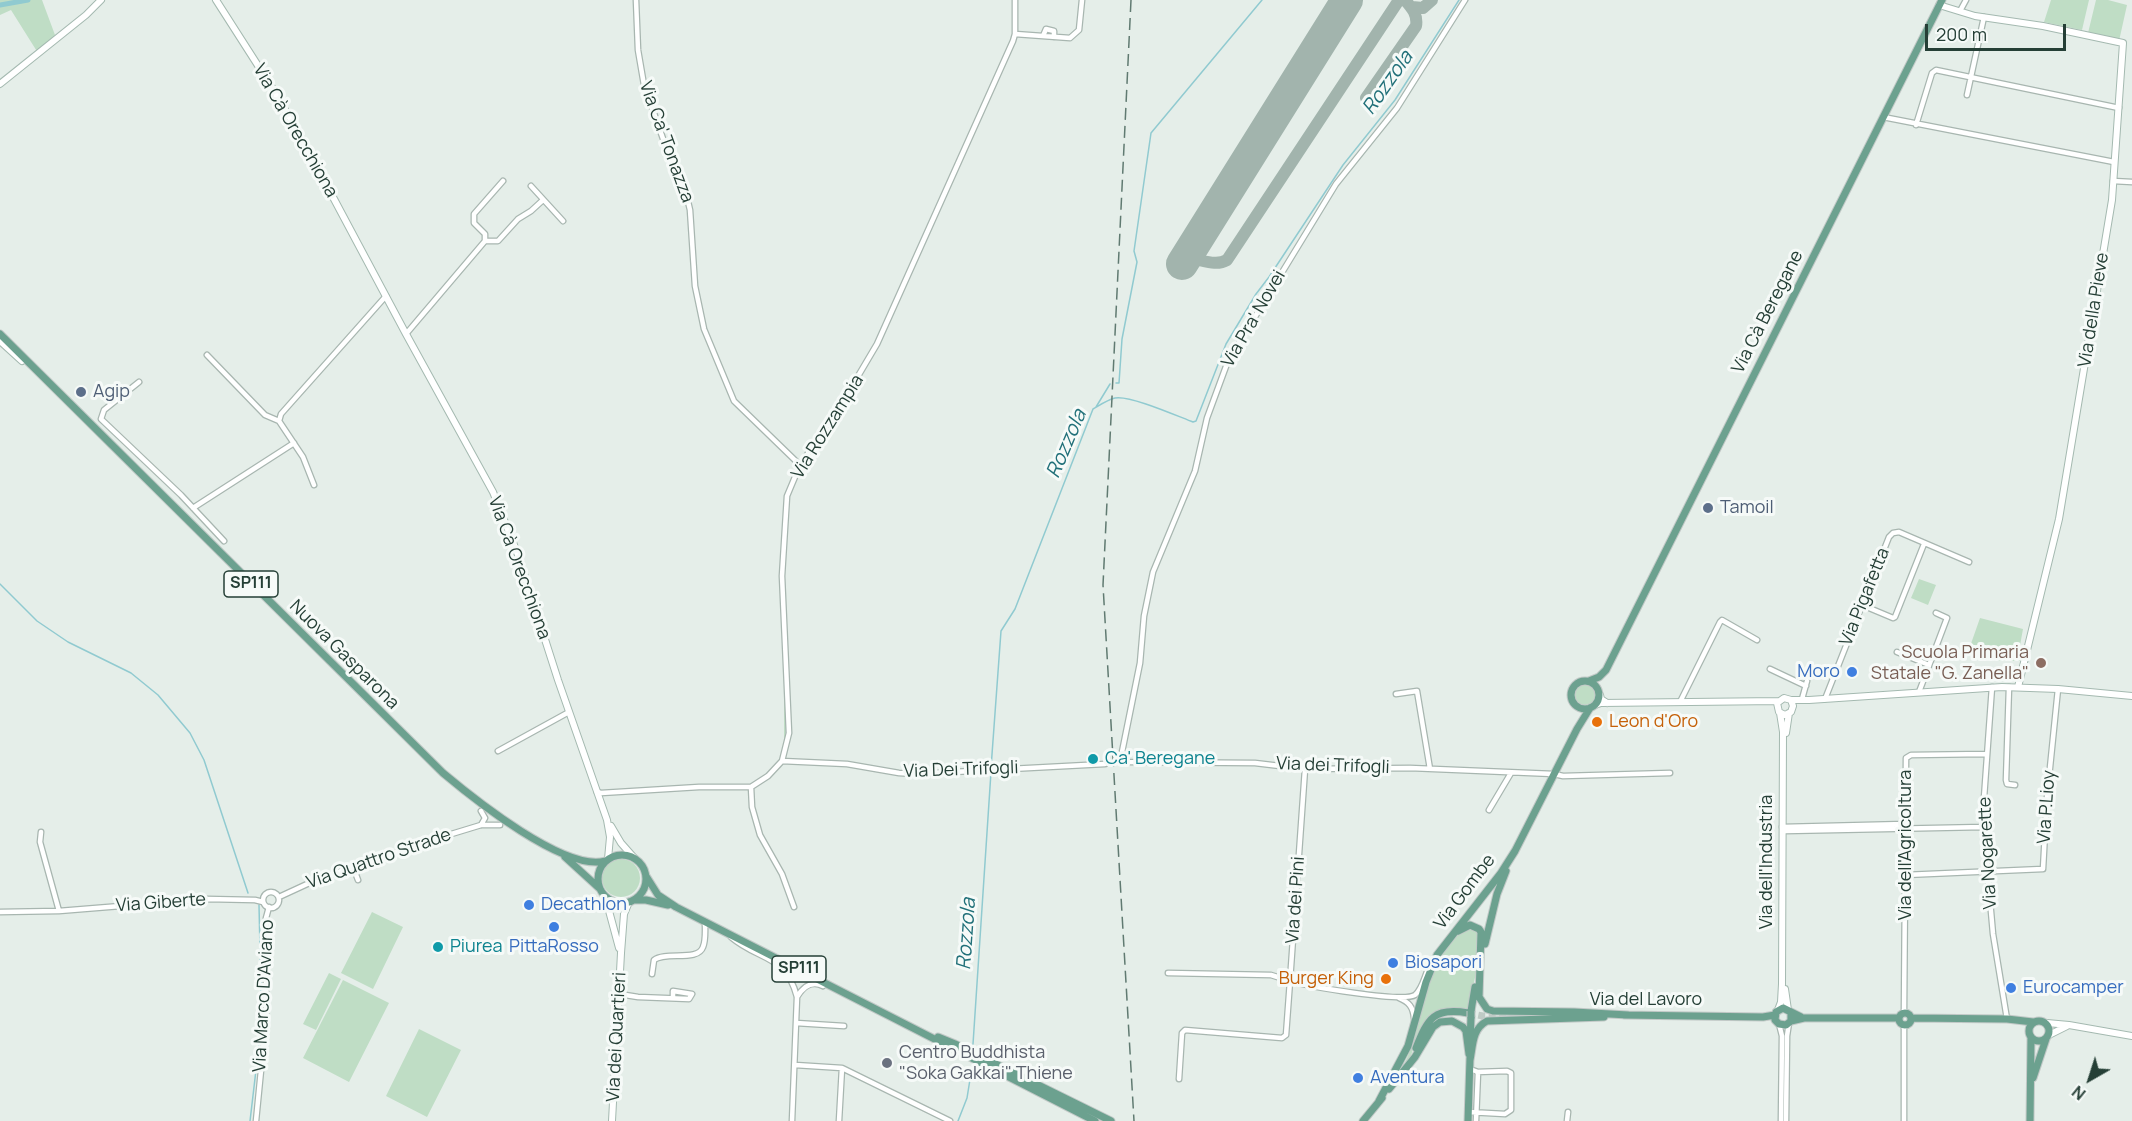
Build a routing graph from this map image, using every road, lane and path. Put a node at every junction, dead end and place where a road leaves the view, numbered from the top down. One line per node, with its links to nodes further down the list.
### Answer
1 (100, 0): 13 (street)
2 (216, 0): 26 (street, Via Cà Orecchiona)
3 (636, 0): 35 (street, Via Ca' Tonazza)
4 (1015, 0): 11 (street, Via Rozzampia)
5 (1082, 0): 11 (street)
6 (1465, 0): 73 (street, Via Pra' Novei)
7 (1966, 0): 9 (street)
8 (1940, 2): 9 (street); 16 (main road, Via Cà Beregane)
9 (1960, 11): 10 (street)
10 (1984, 17): 12 (street); 15 (street, Via della Pieve)
11 (1015, 34): 35 (street, Via Rozzampia)
12 (1970, 77): 14 (street); 15 (street); 17 (street)
13 (0, 84)
14 (1967, 95)
15 (2119, 108): 18 (street, Via della Pieve)
16 (1882, 117): 17 (street); 49 (main road, Via Cà Beregane)
17 (1916, 125): 18 (street)
18 (2114, 162): 20 (street, Via della Pieve)
19 (503, 181): 25 (street)
20 (2113, 181): 21 (street); 53 (street, Via della Pieve)
21 (2132, 182)
22 (531, 186): 23 (street)
23 (543, 200): 24 (street); 25 (street)
24 (563, 221)
25 (485, 241): 28 (street)
26 (386, 297): 28 (street, Via Cà Orecchiona); 33 (street)
27 (0, 334): 31 (main road, Nuova Gasparona / SP111)
28 (406, 334): 70 (street, Via Cà Orecchiona)
29 (0, 341): 31 (street)
30 (207, 355): 33 (street)
31 (48, 382): 38 (main road, Nuova Gasparona / SP111)
32 (139, 382): 37 (street)
33 (279, 421): 34 (street)
34 (294, 443): 36 (street); 39 (street)
35 (800, 465): 75 (street, Via Rozzampia)
36 (314, 485)
37 (181, 495): 38 (street); 39 (street)
38 (171, 504): 94 (main road, Nuova Gasparona / SP111)
39 (193, 508): 40 (street)
40 (224, 541)
41 (1924, 544): 42 (street); 43 (street, Via Pigafetta); 43 (street)
42 (1969, 562)
43 (1862, 605): 59 (street, Via Pigafetta)
44 (1936, 613): 47 (street)
45 (1757, 640): 65 (street)
46 (1897, 652): 47 (street)
47 (1929, 665): 55 (street)
48 (1770, 669): 63 (street)
49 (1606, 670): 50 (main road); 57 (main road)
50 (1588, 681): 57 (main road); 64 (main road)
51 (1992, 687): 52 (street); 55 (street); 74 (street, Via Nogarette)
52 (2009, 687): 53 (street); 82 (street)
53 (2018, 687): 54 (street)
54 (2058, 689): 58 (street); 99 (street, Via P.Lioy)
55 (1919, 692): 59 (street)
56 (1396, 693): 78 (street)
57 (1599, 693): 66 (street); 67 (main road)
58 (2132, 696)
59 (1825, 699): 63 (street)
60 (1761, 700): 61 (street); 65 (street); 68 (street)
61 (1779, 700): 62 (street); 68 (street, Via dell'Industria)
62 (1791, 700): 63 (street); 69 (street, Via dell'Industria)
63 (1806, 700): 69 (street)
64 (1573, 701): 67 (main road); 71 (main road)
65 (1680, 702): 66 (street)
66 (1608, 704): 67 (street)
67 (1593, 707): 71 (main road, Via Gombe)
68 (1779, 711): 69 (street); 92 (street, Via dell'Industria)
69 (1791, 711): 92 (street, Via dell'Industria)
70 (569, 712): 72 (street); 84 (street, Via Cà Orecchiona)
71 (1577, 729): 81 (main road, Via Gombe)
72 (498, 751)
73 (1121, 751): 77 (street, Via dei Trifogli)
74 (1986, 754): 90 (street, Via dell'Agricoltura); 91 (street, Via Nogarette)
75 (782, 761): 76 (street, Via Dei Trifogli); 83 (street)
76 (1105, 764)
77 (1305, 769): 78 (street, Via dei Trifogli); 120 (street, Via dei Pini)
78 (1430, 769): 79 (street, Via dei Trifogli)
79 (1511, 773): 81 (street, Via dei Trifogli); 85 (street)
80 (1670, 773): 81 (street, Via dei Trifogli)
81 (1554, 774): 95 (main road, Via Gombe)
82 (2015, 785)
83 (751, 787): 84 (street); 108 (street)
84 (597, 792): 87 (street, Via Cà Orecchiona)
85 (1490, 810)
86 (481, 812): 88 (street)
87 (607, 820): 96 (street, Via Cà Orecchiona); 97 (street, Via Cà Orecchiona)
88 (481, 825): 89 (street, Via Quattro Strade); 98 (street, Via Quattro Strade)
89 (500, 825)
90 (1905, 826): 91 (street); 92 (street); 100 (street, Via dell'Agricoltura)
91 (1984, 827): 99 (street, Via Nogarette)
92 (1784, 829): 129 (street, Via dell'Industria); 130 (street, Via dell'Industria)
93 (41, 832): 111 (street)
94 (555, 850): 96 (main road, Nuova Gasparona / SP111); 103 (main road, Nuova Gasparona / SP111)
95 (1515, 850): 116 (main road, Via Gombe); 117 (main road)
96 (607, 860): 97 (main road, Nuova Gasparona / SP111); 103 (main road)
97 (636, 860): 101 (main road, SP111)
98 (353, 867): 102 (street); 105 (street, Via Quattro Strade)
99 (1987, 872): 100 (street); 132 (street, Via Nogarette)
100 (1905, 875): 131 (street, Via dell'Agricoltura)
101 (646, 876): 106 (main road); 110 (main road, SP111)
102 (358, 880)
103 (599, 888): 104 (main road, Nuova Gasparona / SP111)
104 (605, 896): 106 (main road, SP111); 115 (street, Via dei Quartieri)
105 (279, 897): 107 (street); 109 (street)
106 (632, 901): 110 (main road, SP111); 115 (street, Via dei Quartieri)
107 (263, 902): 109 (street); 111 (street, Via Giberte)
108 (794, 907)
109 (269, 908): 153 (street, Via Marco D'Aviano)
110 (676, 908): 113 (main road, SP111)
111 (59, 911): 112 (street, Via Giberte)
112 (0, 912)
113 (705, 922): 114 (main road, SP111); 119 (street)
114 (724, 931): 122 (street); 125 (main road, SP111)
115 (621, 953): 121 (street, Via dei Quartieri)
116 (1437, 955): 117 (main road); 123 (street); 139 (main road, Via Gombe)
117 (1480, 964): 126 (main road); 127 (main road)
118 (1168, 973): 120 (street)
119 (652, 974)
120 (1290, 981): 123 (street); 148 (street, Via dei Pini)
121 (619, 994): 124 (street); 154 (street, Via dei Quartieri)
122 (797, 997): 125 (street); 134 (street)
123 (1396, 997): 139 (street)
124 (673, 998)
125 (875, 1008): 138 (main road, SP111)
126 (1470, 1014): 143 (main road); 145 (main road)
127 (1628, 1015): 128 (main road, Via del Lavoro); 129 (main road, Via del Lavoro); 143 (main road)
128 (1528, 1016)
129 (1776, 1017): 130 (main road); 130 (main road); 164 (street, Via dell'Industria)
130 (1790, 1017): 131 (main road); 165 (street, Via dell'Industria)
131 (1902, 1019): 132 (main road); 166 (street, Via dell'Agricoltura)
132 (2007, 1019): 133 (main road); 140 (main road)
133 (2033, 1022): 135 (main road); 140 (main road)
134 (796, 1023): 137 (street); 144 (street)
135 (2047, 1023): 136 (street); 142 (main road)
136 (2069, 1024): 141 (street); 142 (street)
137 (844, 1026)
138 (916, 1029): 158 (main road, SP111); 159 (main road, SP111)
139 (1412, 1035): 150 (main road, Via Gombe)
140 (2030, 1035): 142 (main road); 149 (main road)
141 (2132, 1036)
142 (2048, 1037): 149 (main road)
143 (1470, 1060): 145 (main road); 147 (main road)
144 (795, 1065): 146 (street); 155 (street)
145 (1407, 1067): 150 (main road, Via Gombe)
146 (842, 1068): 156 (street); 157 (street)
147 (1473, 1070): 151 (main road); 151 (street)
148 (1179, 1079)
149 (2031, 1086): 167 (main road)
150 (1379, 1101): 160 (main road, Via Gombe)
151 (1472, 1112): 161 (main road); 162 (street)
152 (1568, 1112): 163 (street)
153 (256, 1121)
154 (612, 1121)
155 (792, 1121)
156 (839, 1121)
157 (950, 1121)
158 (1095, 1121)
159 (1111, 1121)
160 (1363, 1121)
161 (1468, 1121)
162 (1476, 1121)
163 (1567, 1121)
164 (1781, 1121)
165 (1786, 1121)
166 (1904, 1121)
167 (2030, 1121)

